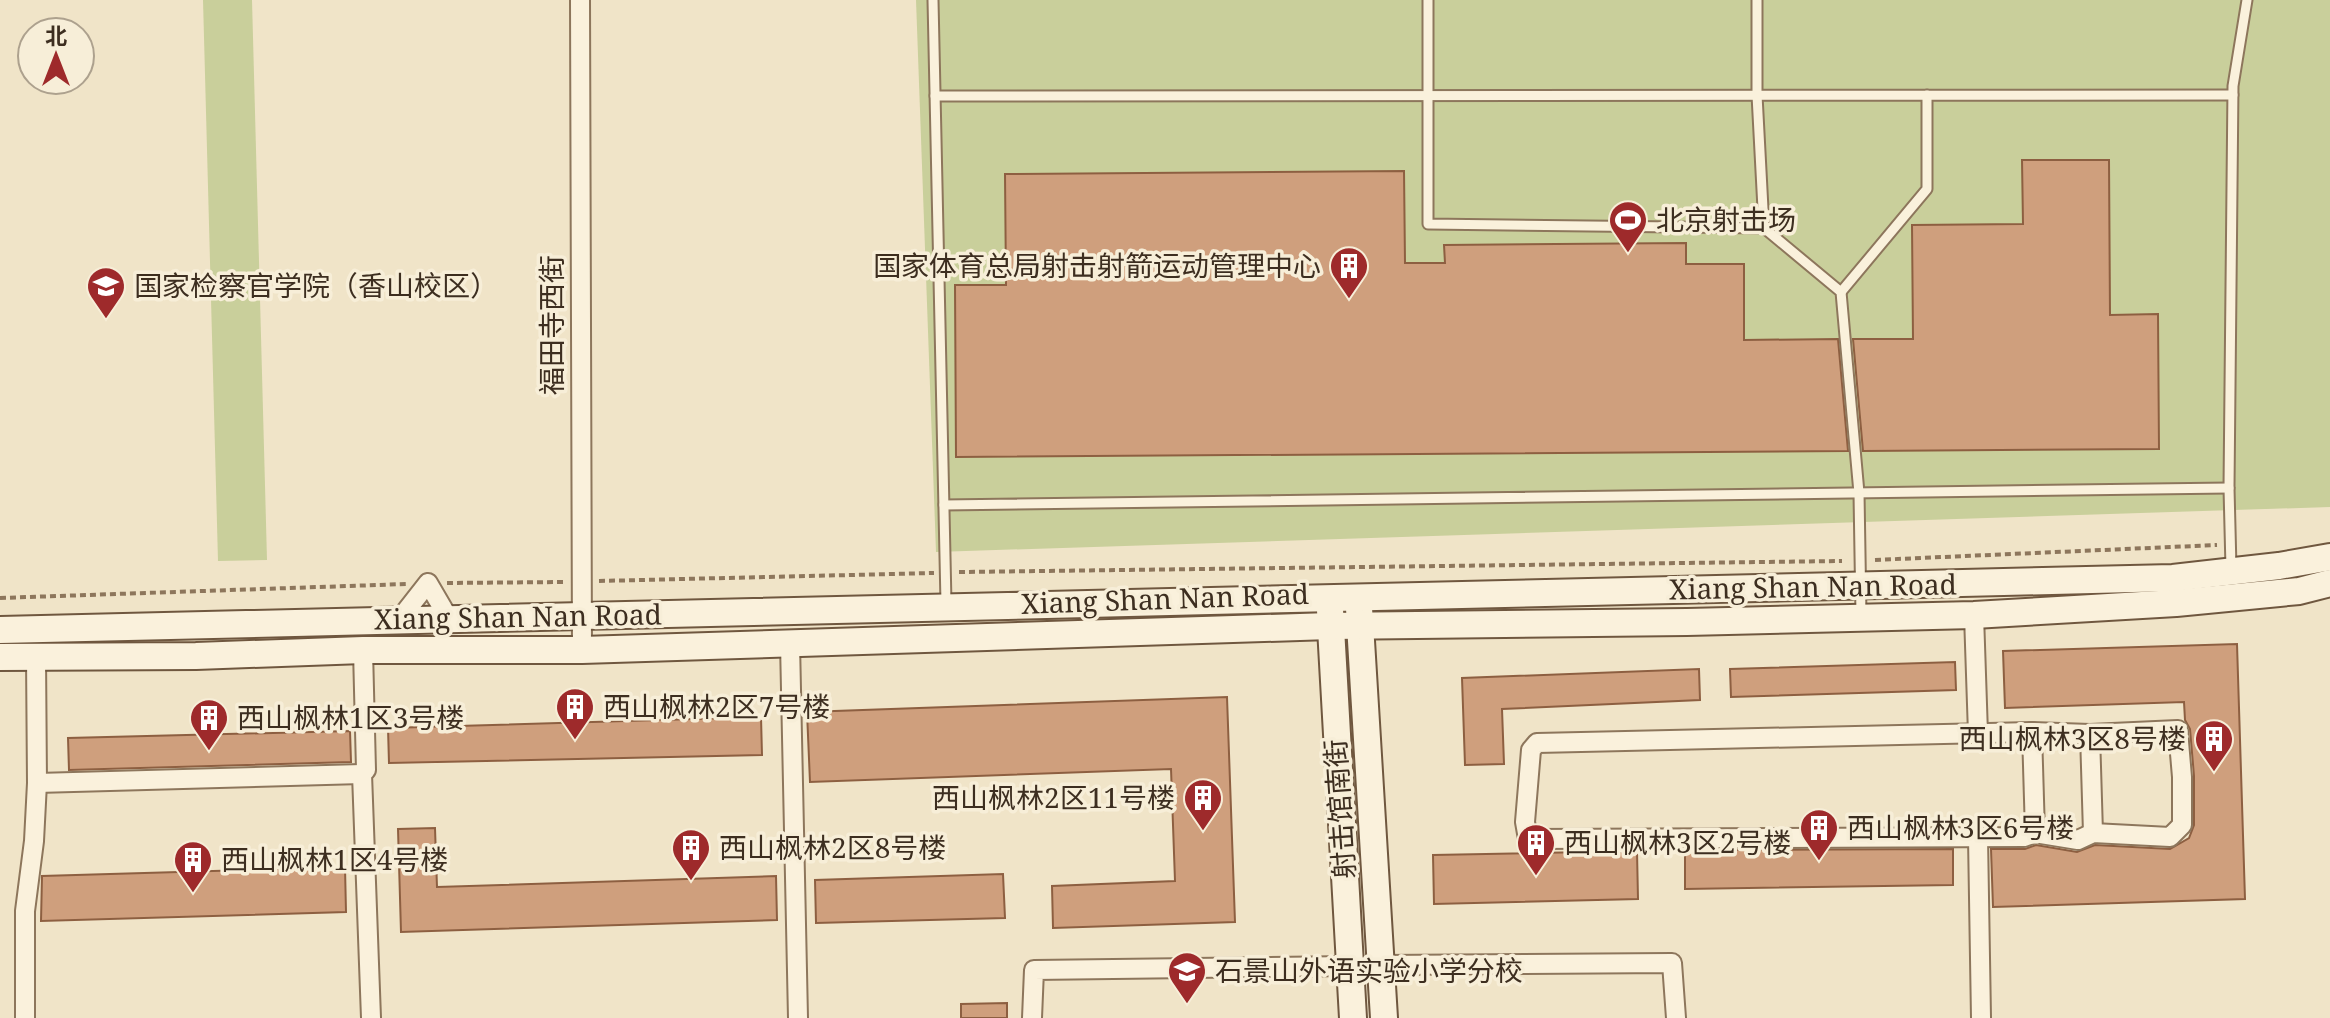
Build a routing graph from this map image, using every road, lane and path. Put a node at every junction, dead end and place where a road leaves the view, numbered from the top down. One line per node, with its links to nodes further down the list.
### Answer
1 (580, 0): 21 (street, 福田寺西街)
2 (933, 0): 10 (lane)
3 (1428, 0): 6 (lane)
4 (1757, 0): 7 (lane)
5 (2247, 0): 9 (lane)
6 (1428, 95): 7 (lane); 10 (lane); 11 (lane)
7 (1757, 95): 8 (lane); 11 (lane)
8 (1927, 95): 9 (lane); 12 (lane)
9 (2233, 95): 13 (lane)
10 (935, 96): 15 (lane)
11 (1764, 228): 12 (lane)
12 (1841, 292): 14 (lane)
13 (2229, 488): 14 (lane); 16 (lane)
14 (1859, 493): 15 (lane); 20 (lane)
15 (944, 505): 18 (lane)
16 (2230, 544): 19 (lane); 20 (path, Xiang Shan Nan Road)
17 (2330, 557): 19 (main road, Xiang Shan Nan Road)
18 (945, 572): 20 (path, Xiang Shan Nan Road); 21 (path, Xiang Shan Nan Road); 27 (lane)
19 (2232, 572): 20 (main road, Xiang Shan Nan Road)
20 (1860, 573): 24 (main road, Xiang Shan Nan Road); 30 (lane)
21 (581, 582): 22 (path, Xiang Shan Nan Road); 29 (street, 福田寺西街)
22 (428, 583): 25 (path, Xiang Shan Nan Road); 31 (street); 32 (street)
23 (2330, 583): 28 (main road, Xiang Shan Nan Road)
24 (1359, 597): 26 (main road, Xiang Shan Nan Road); 34 (main road, 射击馆南街)
25 (0, 598)
26 (1329, 598): 27 (main road, Xiang Shan Nan Road); 33 (main road, 射击馆南街)
27 (947, 607): 29 (main road, Xiang Shan Nan Road)
28 (1974, 615): 30 (main road, Xiang Shan Nan Road); 42 (street)
29 (580, 616): 31 (main road, Xiang Shan Nan Road); 38 (street, 福田寺西街)
30 (1861, 618): 34 (main road, Xiang Shan Nan Road)
31 (449, 619): 32 (main road, Xiang Shan Nan Road)
32 (399, 620): 35 (main road, Xiang Shan Nan Road)
33 (1330, 626): 34 (main road, Xiang Shan Nan Road); 36 (main road, Xiang Shan Nan Road); 50 (main road, 射击馆南街)
34 (1360, 626): 49 (main road, 射击馆南街)
35 (0, 630)
36 (790, 643): 38 (main road, Xiang Shan Nan Road); 53 (street)
37 (363, 650): 38 (main road, Xiang Shan Nan Road); 39 (main road, Xiang Shan Nan Road); 44 (street)
38 (582, 650)
39 (36, 656): 40 (main road, Xiang Shan Nan Road); 45 (street)
40 (0, 657)
41 (2032, 732): 42 (street); 43 (street); 46 (street)
42 (1978, 734): 48 (street)
43 (2090, 734): 47 (street); 47 (street)
44 (362, 774): 45 (street); 52 (street)
45 (37, 783): 51 (street)
46 (2035, 833): 47 (street); 48 (street)
47 (2093, 833)
48 (1978, 837): 58 (street)
49 (1382, 965): 56 (main road, 射击馆南街); 57 (street)
50 (1351, 966): 54 (street); 55 (main road, 射击馆南街)
51 (25, 1018)
52 (371, 1018)
53 (798, 1018)
54 (1032, 1018)
55 (1353, 1018)
56 (1384, 1018)
57 (1676, 1018)
58 (1981, 1018)

